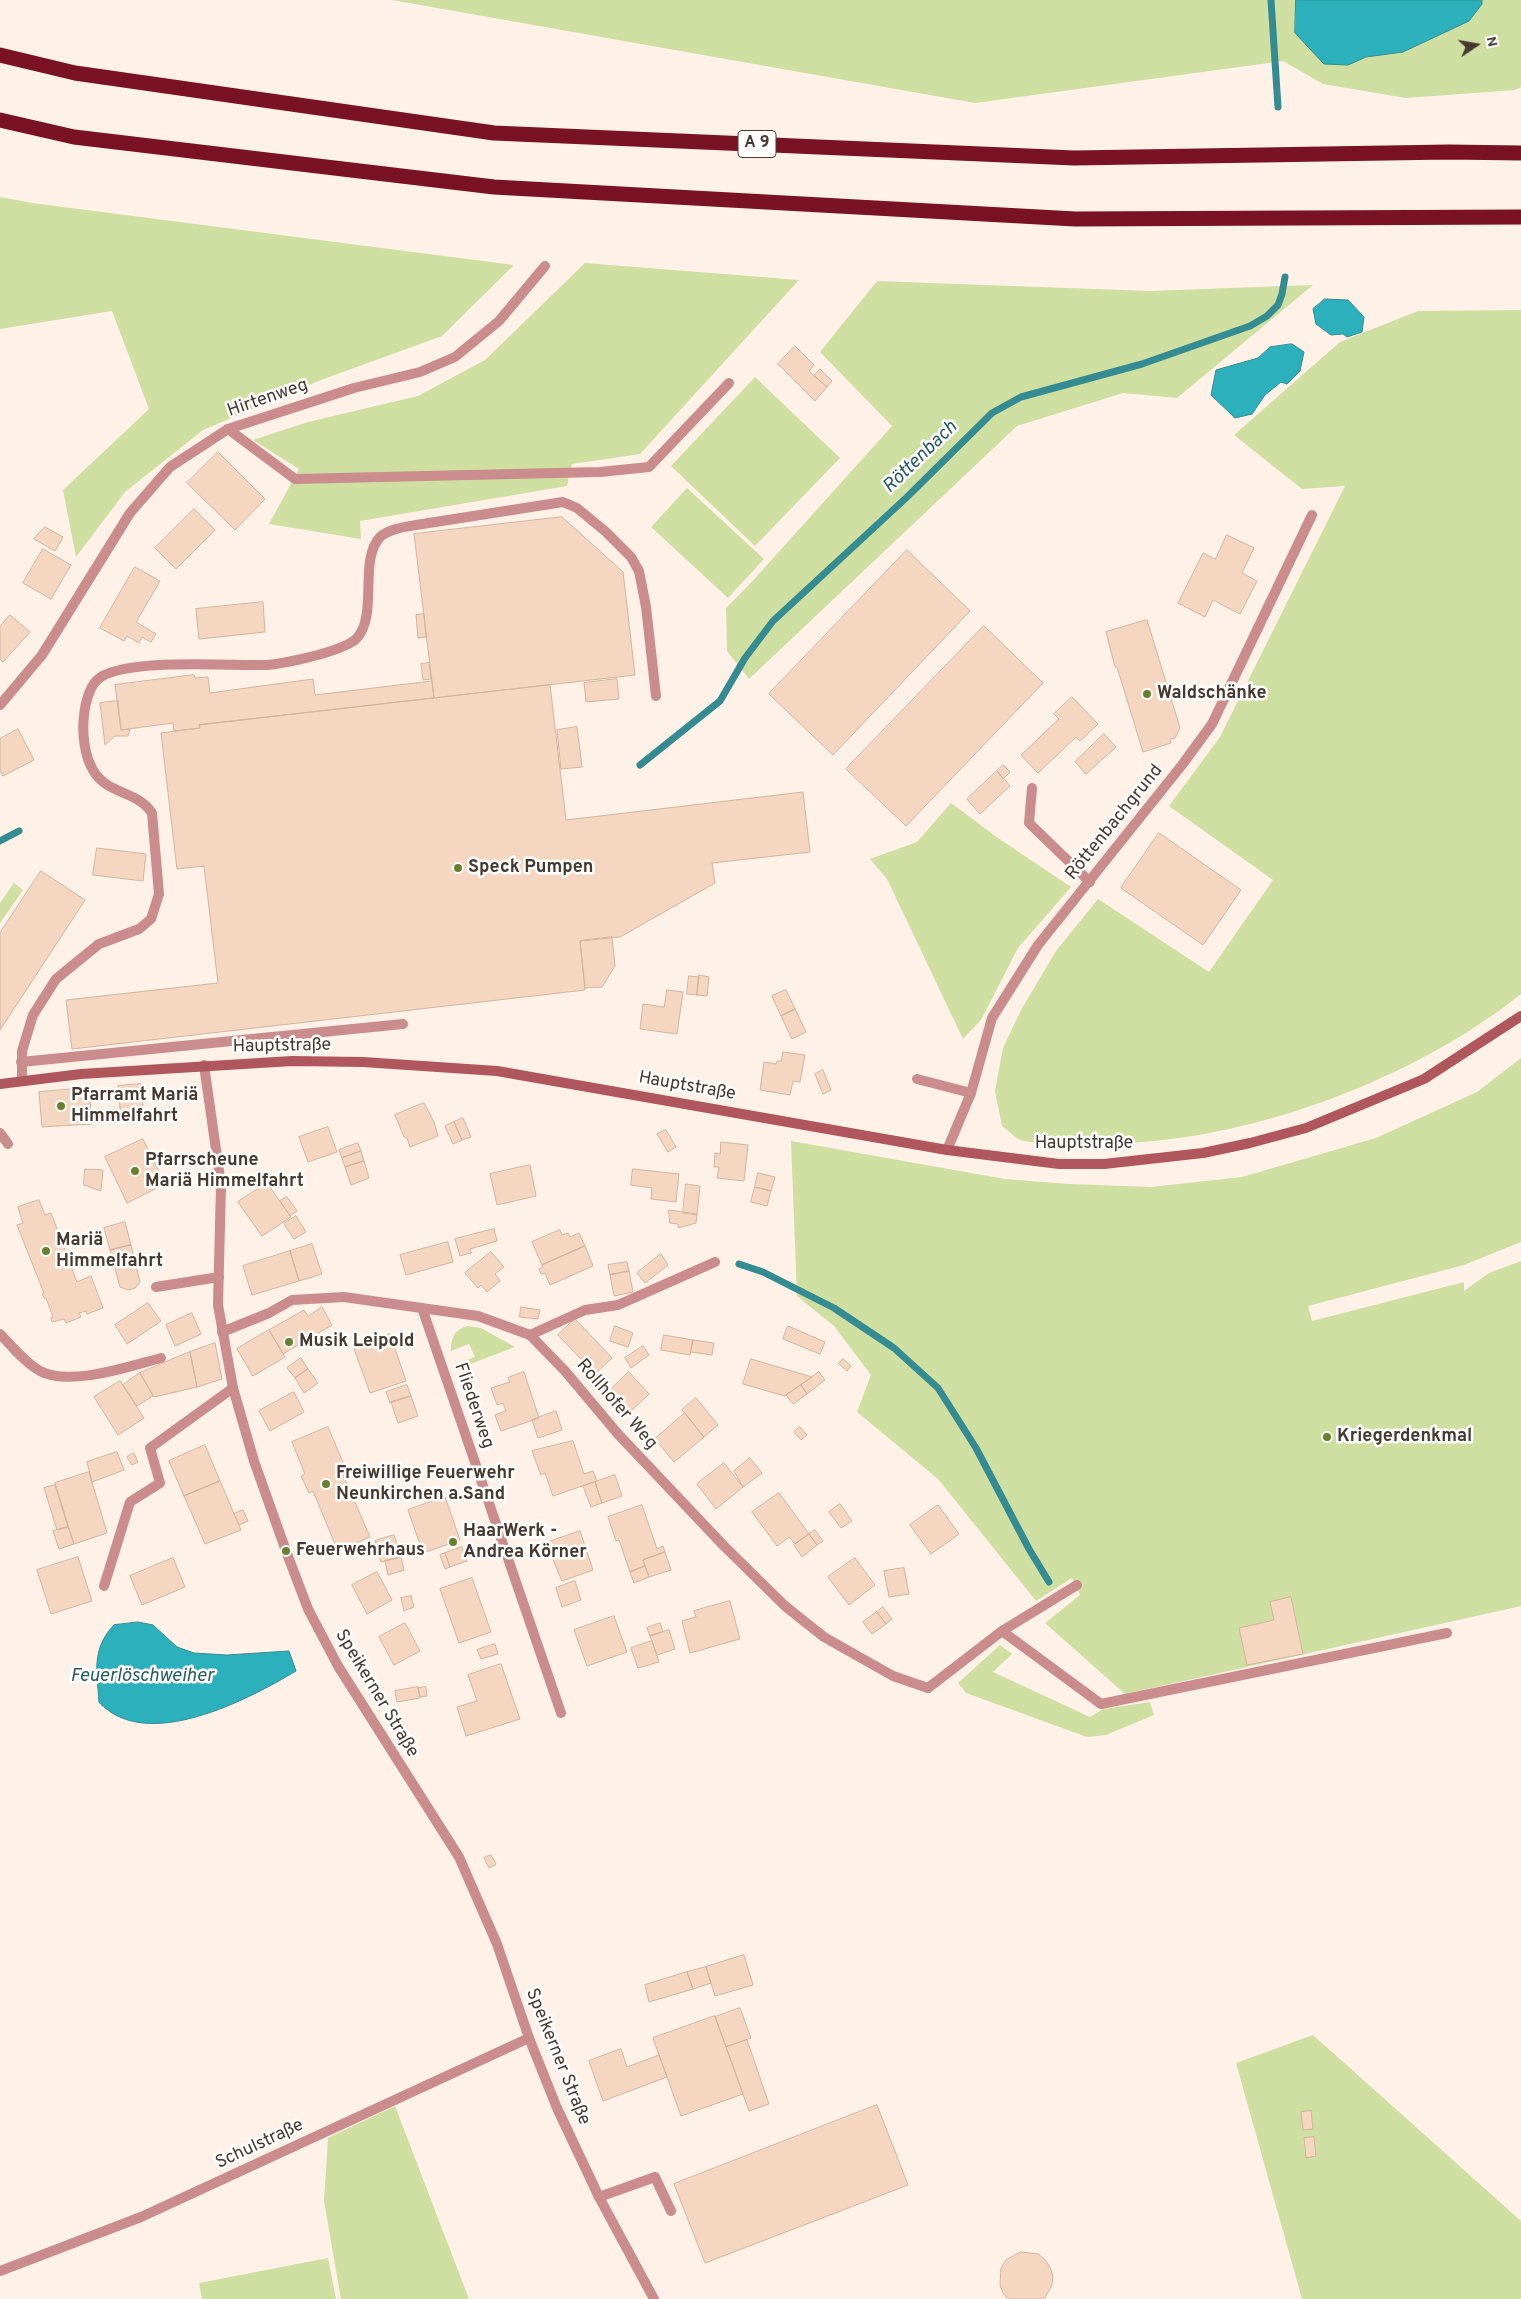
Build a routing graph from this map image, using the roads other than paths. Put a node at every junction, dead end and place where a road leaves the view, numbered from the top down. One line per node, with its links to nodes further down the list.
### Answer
1 (0, 55): 3 (highway, A 9)
2 (0, 120): 4 (highway)
3 (1521, 153)
4 (1521, 217)
5 (545, 266): 7 (street, Hirtenweg)
6 (729, 383): 7 (street)
7 (228, 429): 10 (street, Hirtenweg)
8 (1312, 515): 12 (street, Röttenbachgrund)
9 (656, 696): 15 (street)
10 (0, 705)
11 (1032, 788): 12 (street)
12 (1090, 882): 20 (street, Röttenbachgrund)
13 (1521, 1016): 23 (main road, Hauptstraße)
14 (403, 1024): 15 (street)
15 (21, 1062): 18 (street)
16 (204, 1065): 18 (main road, Hauptstraße); 23 (main road, Hauptstraße); 25 (street, Speikerner Straße)
17 (917, 1079): 20 (street)
18 (22, 1080): 19 (main road, Hauptstraße)
19 (0, 1084)
20 (971, 1093): 23 (street, Röttenbachgrund)
21 (0, 1133): 22 (street)
22 (8, 1144)
23 (947, 1150)
24 (715, 1262): 30 (street)
25 (219, 1277): 26 (street); 28 (street, Speikerner Straße)
26 (156, 1288)
27 (422, 1308): 28 (street, Rollhofer Weg); 30 (street, Rollhofer Weg); 37 (street, Fliederweg)
28 (222, 1332): 32 (street, Speikerner Straße)
29 (0, 1334): 31 (street)
30 (530, 1335): 35 (street, Rollhofer Weg)
31 (161, 1358)
32 (233, 1388): 34 (street); 38 (street, Speikerner Straße)
33 (1077, 1585): 35 (street)
34 (104, 1586)
35 (1002, 1631): 36 (street)
36 (1447, 1633)
37 (561, 1713)
38 (529, 2038): 39 (street, Speikerner Straße); 41 (street, Schulstraße)
39 (599, 2197): 40 (street); 42 (street, Speikerner Straße)
40 (672, 2211)
41 (0, 2271)
42 (654, 2299)

